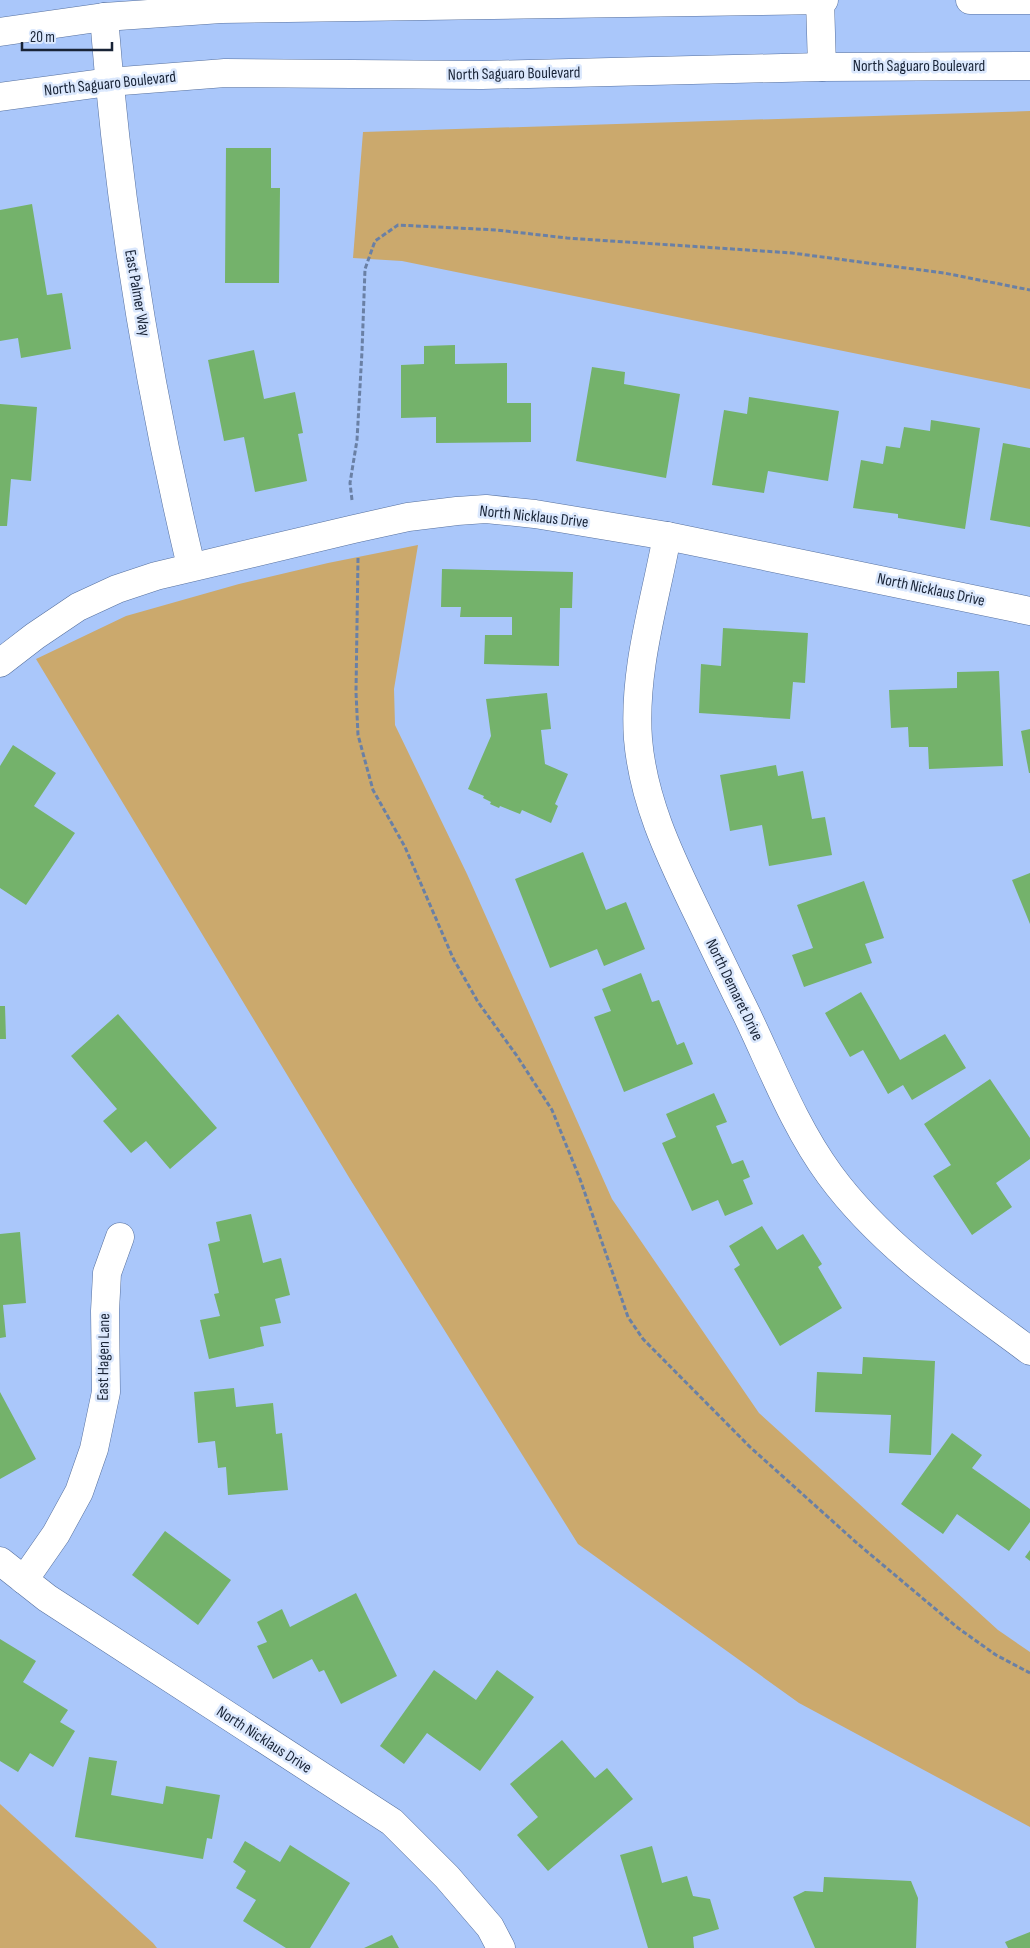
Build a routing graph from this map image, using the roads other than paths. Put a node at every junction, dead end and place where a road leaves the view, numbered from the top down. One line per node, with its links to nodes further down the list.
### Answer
1 (820, 0): 2 (street); 5 (street); 7 (street)
2 (824, 0)
3 (970, 0): 4 (street)
4 (1030, 0)
5 (104, 17): 6 (street); 9 (street, East Palmer Way)
6 (0, 32)
7 (822, 66): 8 (street, North Saguaro Boulevard); 9 (street, North Saguaro Boulevard)
8 (1030, 66)
9 (109, 82): 10 (street, North Saguaro Boulevard); 12 (street, East Palmer Way)
10 (0, 97)
11 (667, 536): 12 (street, North Nicklaus Drive); 13 (street, North Nicklaus Drive); 16 (street, North Demaret Drive)
12 (191, 566): 14 (street, North Nicklaus Drive)
13 (1030, 611)
14 (0, 664)
15 (120, 1238): 18 (street, East Hagen Lane)
16 (1030, 1351)
17 (0, 1561): 18 (street, North Nicklaus Drive)
18 (24, 1580): 19 (street, North Nicklaus Drive)
19 (501, 1948)

